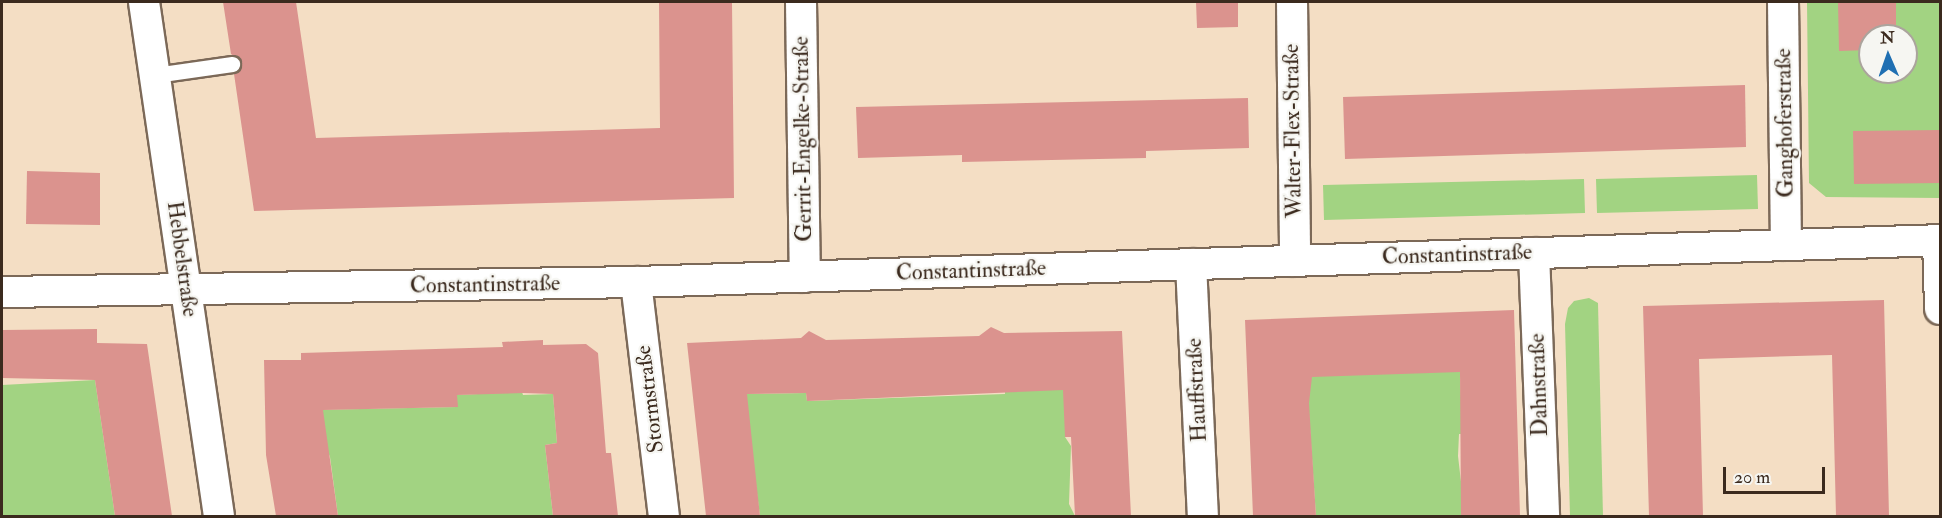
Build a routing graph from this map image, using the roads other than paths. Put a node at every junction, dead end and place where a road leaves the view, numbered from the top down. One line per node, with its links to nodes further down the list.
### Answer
1 (144, 2): 6 (street, Hebbelstraße)
2 (801, 2): 12 (street, Gerrit-Engelke-Straße)
3 (1292, 2): 10 (street, Walter-Flex-Straße)
4 (1783, 2): 8 (street, Ganghoferstraße)
5 (232, 64): 6 (lane)
6 (155, 75): 14 (street, Hebbelstraße)
7 (1939, 240): 8 (street, Constantinstraße); 16 (street)
8 (1786, 245): 9 (street, Constantinstraße)
9 (1534, 253): 10 (street, Constantinstraße); 20 (street, Dahnstraße)
10 (1294, 261): 11 (street, Constantinstraße)
11 (1191, 264): 12 (street, Constantinstraße); 19 (street, Hauffstraße)
12 (805, 277): 13 (street, Constantinstraße)
13 (636, 282): 14 (street, Constantinstraße); 18 (street, Stormstraße)
14 (187, 291): 15 (street, Constantinstraße); 17 (street, Hebbelstraße)
15 (2, 292)
16 (1941, 309)
17 (219, 516)
18 (664, 516)
19 (1203, 516)
20 (1544, 516)

